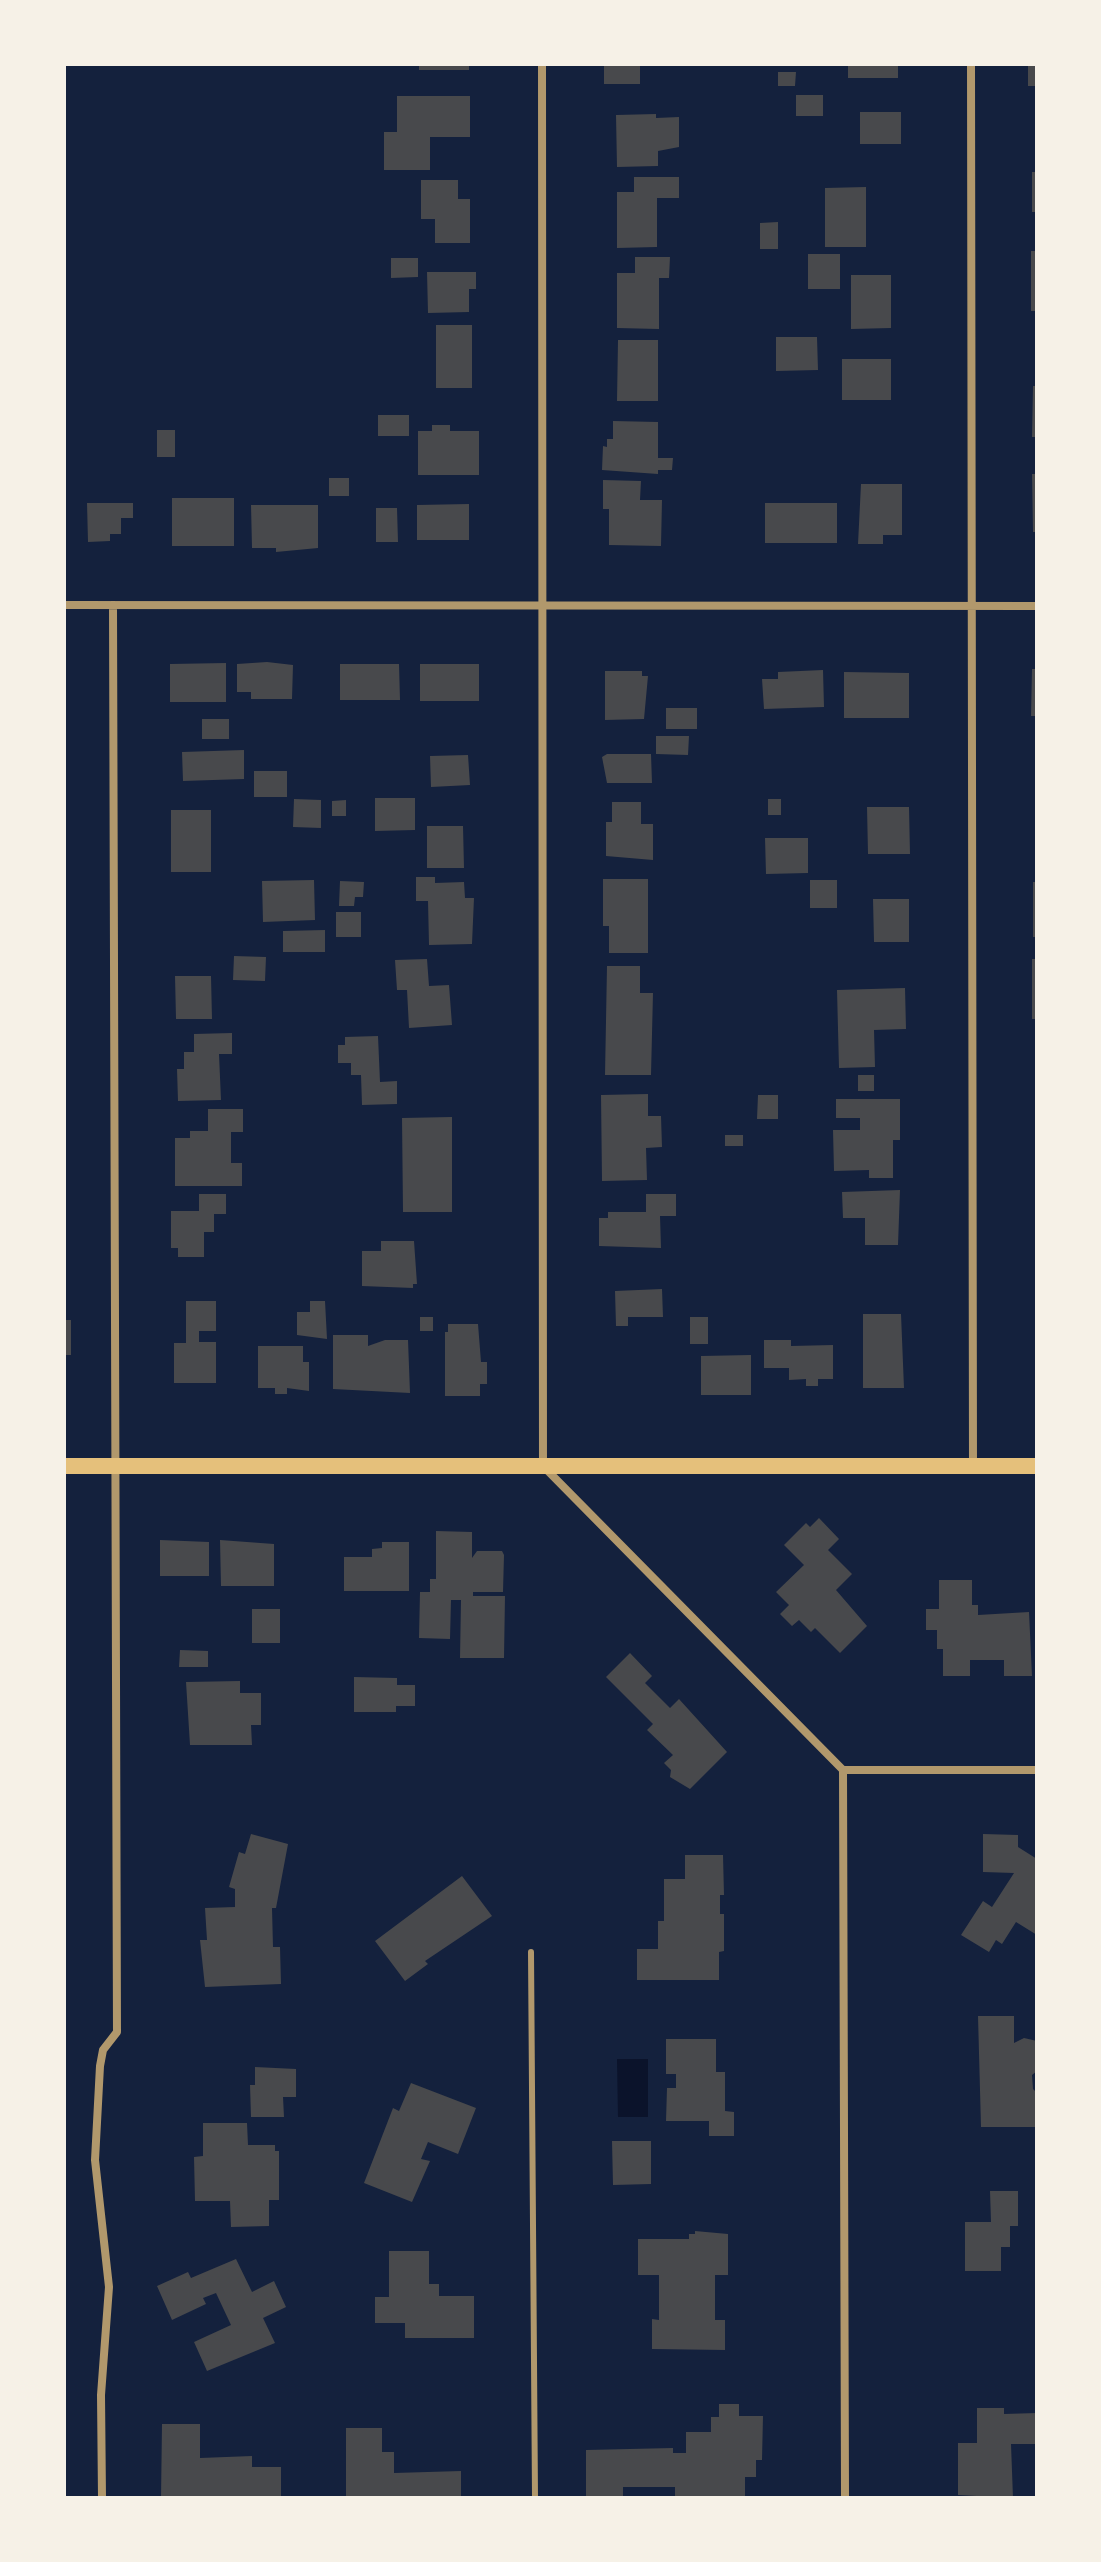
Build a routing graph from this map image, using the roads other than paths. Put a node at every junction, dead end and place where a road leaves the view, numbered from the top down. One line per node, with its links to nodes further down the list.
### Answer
1 (542, 64): 5 (street)
2 (971, 64): 6 (street)
3 (64, 605): 4 (street)
4 (113, 605): 5 (street); 9 (street)
5 (542, 606): 6 (street); 10 (street)
6 (972, 606): 7 (street); 11 (street)
7 (1037, 606)
8 (64, 1466): 9 (main road)
9 (114, 1466): 10 (main road); 16 (street)
10 (543, 1466): 11 (main road); 13 (street)
11 (973, 1466): 12 (main road)
12 (1037, 1466)
13 (843, 1770): 14 (street); 18 (street)
14 (1037, 1770)
15 (531, 1952): 17 (lane)
16 (102, 2498)
17 (535, 2498)
18 (845, 2498)

